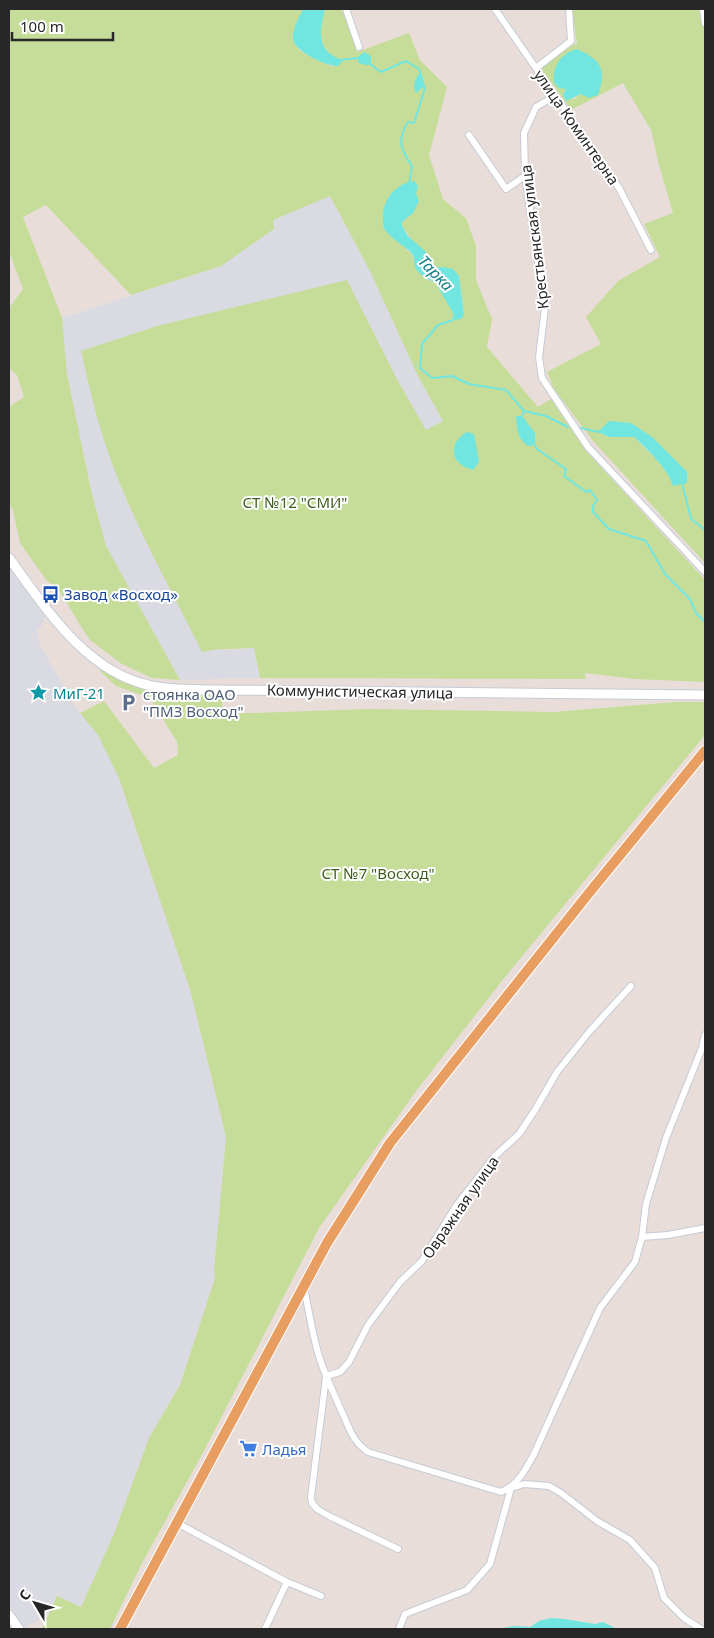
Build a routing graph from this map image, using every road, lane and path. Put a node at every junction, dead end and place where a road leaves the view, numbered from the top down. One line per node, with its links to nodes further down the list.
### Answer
1 (346, 9): 6 (street)
2 (495, 9): 7 (street, улица Коминтерна)
3 (569, 9): 7 (street)
4 (702, 9): 5 (street)
5 (705, 23)
6 (359, 48)
7 (536, 68): 8 (street, улица Коминтерна)
8 (556, 96): 10 (street, Крестьянская улица); 11 (street, улица Коминтерна)
9 (469, 135): 10 (street)
10 (525, 176): 13 (street, Крестьянская улица)
11 (651, 250)
12 (9, 558): 14 (main road, Коммунистическая улица)
13 (705, 572)
14 (704, 695)
15 (705, 751): 21 (main road)
16 (631, 986): 22 (street, Овражная улица)
17 (705, 1035): 18 (street)
18 (703, 1049): 20 (street)
19 (705, 1228): 20 (street)
20 (642, 1237): 23 (street)
21 (304, 1287): 22 (street); 24 (main road)
22 (326, 1376): 23 (street); 25 (street)
23 (511, 1488): 32 (street); 33 (street)
24 (177, 1522): 26 (street); 30 (main road)
25 (398, 1549)
26 (287, 1582): 27 (street); 31 (street)
27 (321, 1596)
28 (9, 1615): 29 (main road)
29 (19, 1629)
30 (120, 1629)
31 (265, 1629)
32 (399, 1629)
33 (701, 1629)

